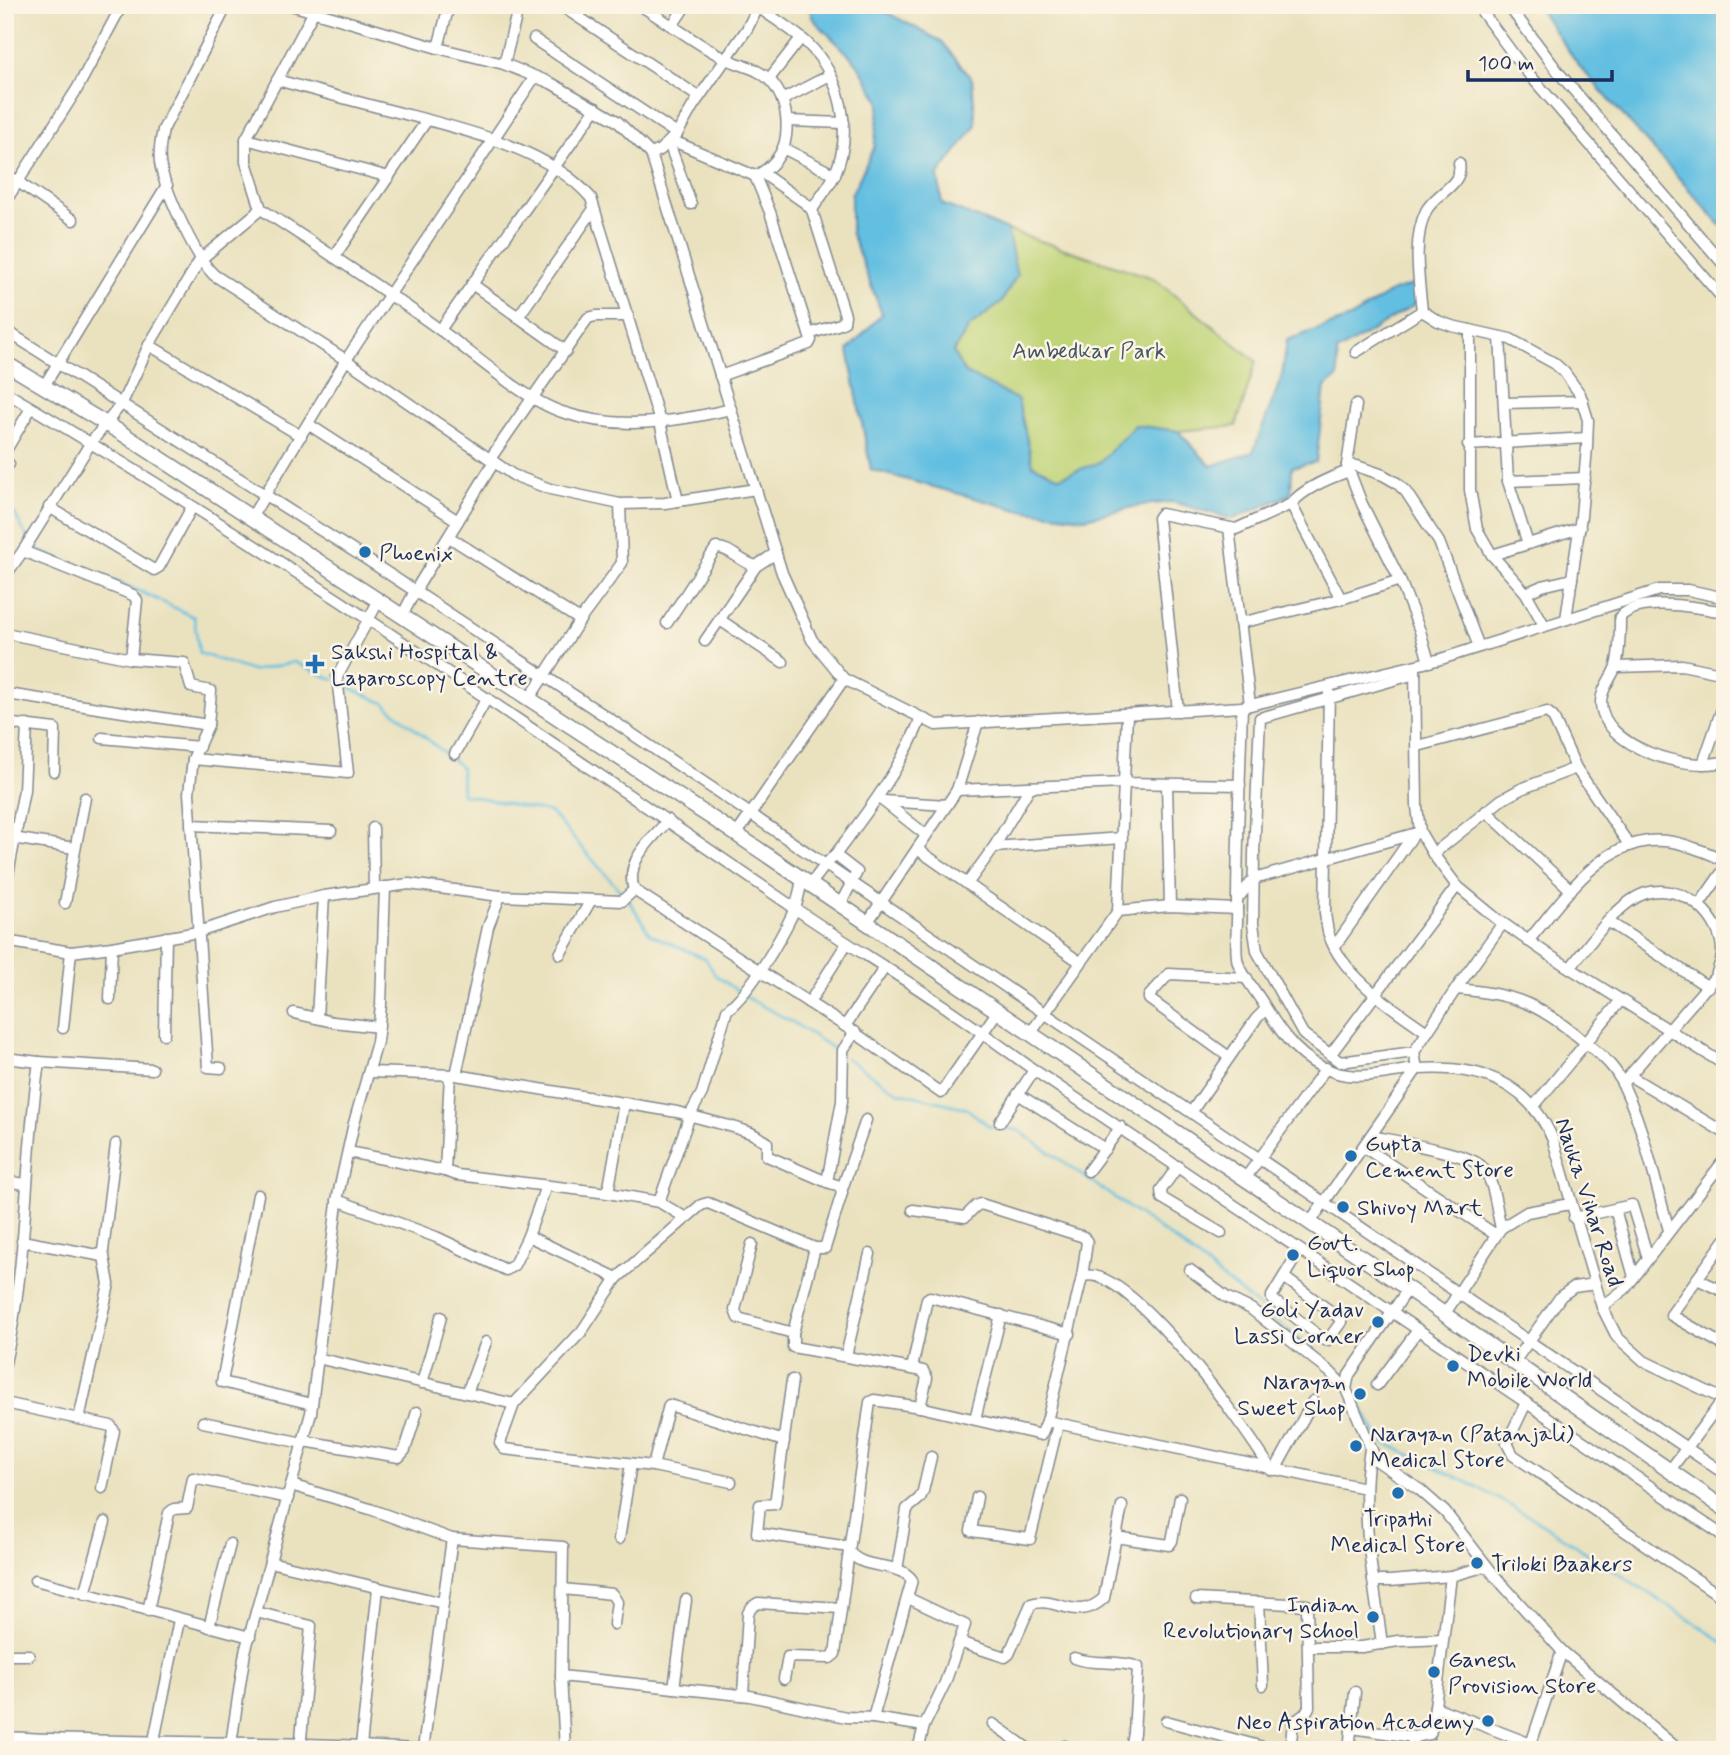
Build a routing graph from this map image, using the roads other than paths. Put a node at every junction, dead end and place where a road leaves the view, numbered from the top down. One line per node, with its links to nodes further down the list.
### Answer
1 (122, 5): 41 (street)
2 (227, 5): 42 (street)
3 (291, 5): 13 (street)
4 (449, 5): 17 (street)
5 (519, 5): 19 (street)
6 (561, 5): 24 (street)
7 (640, 5): 14 (street)
8 (686, 5): 14 (street)
9 (1477, 5): 54 (street)
10 (1508, 5): 51 (street)
11 (759, 7): 15 (street); 18 (street)
12 (329, 10): 13 (street); 17 (street)
13 (314, 11): 23 (street)
14 (672, 26): 18 (street)
15 (801, 38): 20 (street); 22 (street)
16 (534, 39): 32 (street)
17 (438, 48): 19 (street)
18 (726, 59): 22 (street); 24 (street)
19 (504, 64): 21 (street)
20 (830, 75): 25 (street); 29 (street)
21 (534, 78): 26 (street); 31 (street)
22 (769, 79): 25 (street)
23 (277, 80): 27 (street); 30 (street)
24 (699, 97): 32 (street)
25 (782, 100): 28 (street)
26 (596, 108): 34 (street); 36 (street)
27 (427, 120): 31 (street); 40 (street)
28 (788, 121): 29 (street); 33 (street)
29 (844, 123): 39 (street)
30 (246, 139): 40 (street); 45 (street)
31 (493, 139): 36 (street); 53 (street)
32 (672, 139): 34 (street); 38 (street); 44 (street)
33 (783, 148): 38 (street); 39 (street)
34 (651, 154): 69 (street)
35 (1459, 163): 55 (street)
36 (554, 167): 46 (street); 52 (street)
37 (5, 173): 41 (street)
38 (759, 175): 47 (street); 61 (street)
39 (835, 175): 47 (street)
40 (388, 177): 49 (street)
41 (18, 181): 43 (street); 48 (street)
42 (167, 185): 50 (street); 68 (street)
43 (5, 202)
44 (691, 204)
45 (261, 209): 49 (street); 50 (street)
46 (594, 209): 56 (street); 57 (street)
47 (812, 210): 61 (street)
48 (73, 220)
49 (334, 257): 53 (street)
50 (200, 260): 63 (street); 66 (street)
51 (1725, 266)
52 (472, 284): 57 (street); 59 (street)
53 (389, 295): 59 (street); 66 (street)
54 (1725, 301)
55 (1422, 311): 60 (street); 65 (street)
56 (628, 316): 64 (street); 79 (street)
57 (518, 317): 64 (street)
58 (5, 330): 68 (street)
59 (440, 330): 72 (street)
60 (1470, 330): 62 (street); 86 (street)
61 (809, 334): 69 (street)
62 (1500, 337): 73 (street); 75 (street)
63 (149, 345): 74 (street); 82 (street)
64 (566, 351): 72 (street)
65 (1356, 352)
66 (346, 360): 81 (street); 88 (street)
67 (5, 363): 70 (main road)
68 (58, 363): 70 (street); 74 (street)
69 (720, 376): 78 (street)
70 (44, 386): 80 (main road)
71 (5, 393): 77 (street)
72 (533, 398): 79 (street); 88 (street)
73 (1583, 401): 75 (street); 83 (street)
74 (122, 403): 80 (street); 93 (street)
75 (1504, 403): 84 (street)
76 (1356, 405): 89 (street)
77 (31, 408): 85 (street); 87 (street)
78 (731, 409): 79 (street); 92 (street)
79 (660, 422): 94 (street)
80 (105, 423): 85 (street); 99 (main road)
81 (308, 424): 82 (street); 100 (street)
82 (301, 436): 93 (street)
83 (1587, 438): 84 (street); 90 (street)
84 (1507, 442): 86 (street); 91 (street)
85 (90, 444): 97 (street); 98 (street)
86 (1468, 445): 107 (street)
87 (5, 452)
88 (492, 461): 95 (street); 100 (street)
89 (1348, 468): 96 (street); 111 (street); 128 (street)
90 (1585, 478): 91 (street); 102 (street)
91 (1508, 481): 104 (street)
92 (756, 489): 94 (street); 106 (street)
93 (265, 495): 99 (street); 112 (street)
94 (678, 501): 95 (street)
95 (620, 504): 121 (street)
96 (1291, 504): 101 (street); 115 (street)
97 (49, 507): 98 (street); 105 (street)
98 (192, 507): 120 (street)
99 (251, 517): 116 (main road)
100 (458, 521): 103 (street)
101 (1229, 528): 124 (street, Nauka Vihar Road); 143 (street)
102 (1580, 528): 104 (street); 110 (street)
103 (449, 537): 112 (street); 121 (street)
104 (1528, 544): 107 (street)
105 (23, 551): 109 (street); 129 (street)
106 (776, 553): 108 (street); 136 (street)
107 (1492, 555): 113 (street)
108 (756, 566): 122 (street); 123 (street)
109 (6, 575)
110 (1572, 579): 113 (street); 119 (street)
111 (1400, 580): 115 (street); 131 (street)
112 (415, 591): 118 (street); 135 (street)
113 (1526, 593): 125 (street)
114 (1725, 598): 119 (street)
115 (1340, 599): 124 (street)
116 (379, 600): 118 (main road); 120 (street)
117 (1725, 612): 132 (street)
118 (402, 616): 140 (main road)
119 (1566, 619): 125 (street)
120 (367, 620): 139 (street); 154 (street)
121 (580, 620): 135 (street)
122 (720, 620): 127 (street); 130 (street)
123 (667, 623)
124 (1240, 623): 142 (street, Nauka Vihar Road)
125 (1544, 625): 128 (street)
126 (5, 633): 129 (street)
127 (705, 641)
128 (1479, 648): 131 (street)
129 (131, 659): 148 (street)
130 (783, 662)
131 (1429, 662): 133 (street)
132 (1616, 667): 134 (street); 156 (street)
133 (1415, 670): 137 (street); 151 (street)
134 (1725, 674)
135 (544, 676): 140 (street); 168 (street)
136 (844, 678): 145 (street); 168 (street)
137 (1329, 692): 142 (street); 184 (street); 188 (street)
138 (7, 694): 148 (street)
139 (487, 698): 153 (street); 169 (street)
140 (529, 699): 174 (main road)
141 (1725, 700): 156 (street)
142 (1246, 706): 143 (street); 161 (street, Nauka Vihar Road)
143 (1178, 711): 144 (street)
144 (1127, 714): 146 (street); 159 (street)
145 (921, 718): 146 (street); 165 (street)
146 (978, 722): 163 (street)
147 (5, 723): 149 (street)
148 (208, 724): 152 (street)
149 (27, 725): 158 (street); 176 (street)
150 (102, 738): 152 (street)
151 (1418, 746): 157 (street); 173 (street)
152 (199, 747): 154 (street)
153 (455, 754)
154 (193, 759): 170 (street)
155 (1725, 761): 156 (street)
156 (1703, 764)
157 (1576, 768): 167 (street); 178 (street)
158 (54, 771)
159 (1124, 783): 160 (street); 162 (street); 177 (street)
160 (1167, 784): 161 (street); 205 (street)
161 (1240, 785): 202 (street, Nauka Vihar Road)
162 (1030, 787): 163 (street); 179 (street)
163 (957, 790): 166 (street)
164 (85, 798): 180 (street)
165 (881, 799): 166 (street); 175 (street); 183 (street)
166 (947, 805): 175 (street)
167 (1486, 811): 182 (street); 195 (street)
168 (751, 813): 174 (street); 186 (street)
169 (668, 820): 196 (street); 206 (street)
170 (191, 825): 172 (street); 211 (street)
171 (373, 828): 193 (street)
172 (331, 831)
173 (1417, 833): 182 (street); 184 (street); 216 (street)
174 (736, 835): 190 (main road)
175 (926, 835): 181 (street)
176 (13, 838): 180 (street); 194 (street)
177 (1122, 838): 179 (street); 207 (street)
178 (1630, 846): 185 (street); 195 (street)
179 (994, 847): 191 (street)
180 (74, 848): 201 (street)
181 (917, 849): 191 (street); 200 (street)
182 (1433, 854): 192 (street)
183 (835, 855): 186 (street); 189 (street)
184 (1326, 858): 188 (street); 216 (street)
185 (1725, 862)
186 (826, 864): 189 (street); 190 (street)
187 (1725, 868): 204 (street)
188 (1254, 879): 202 (street); 218 (street)
189 (851, 881): 200 (street); 203 (street)
190 (806, 882): 203 (main road); 206 (street)
191 (967, 884): 221 (street)
192 (1457, 886): 210 (street); 229 (street)
193 (379, 888): 197 (street); 198 (street); 238 (street)
194 (5, 890)
195 (1571, 890): 213 (street)
196 (628, 895): 199 (street); 225 (street)
197 (324, 896): 211 (street); 237 (street)
198 (500, 897): 199 (street); 259 (street)
199 (591, 900): 220 (street)
200 (881, 901): 209 (street); 235 (street)
201 (65, 902)
202 (1237, 904): 205 (street); 222 (street, Nauka Vihar Road)
203 (840, 905): 209 (main road)
204 (1699, 905): 208 (street); 227 (street)
205 (1170, 906): 207 (street)
206 (795, 909): 215 (street); 225 (street)
207 (1118, 911): 221 (street)
208 (1609, 922): 224 (street); 227 (street)
209 (867, 923): 234 (main road)
210 (1503, 923): 213 (street); 228 (street)
211 (198, 932): 212 (street); 253 (street)
212 (166, 937): 217 (street); 244 (street)
213 (1528, 941): 224 (street)
214 (5, 942): 219 (street)
215 (847, 943): 223 (street); 232 (street)
216 (1335, 946): 229 (street)
217 (112, 947): 219 (street); 230 (street)
218 (1257, 951): 222 (street); 248 (street)
219 (71, 952): 239 (street)
220 (560, 954)
221 (1080, 962): 235 (street)
222 (1238, 962): 226 (street, Nauka Vihar Road)
223 (885, 967): 240 (street); 243 (street)
224 (1570, 968): 231 (street)
225 (760, 970): 232 (street); 265 (street)
226 (1247, 978): 233 (street, Nauka Vihar Road); 249 (street)
227 (1708, 987): 241 (street)
228 (1456, 989): 242 (street); 246 (street)
229 (1376, 994): 242 (street); 248 (street)
230 (110, 999)
231 (1621, 1000): 241 (street); 246 (street)
232 (809, 1003): 240 (street)
233 (1266, 1009): 249 (street); 254 (street, Nauka Vihar Road)
234 (997, 1012): 243 (street); 245 (main road)
235 (1046, 1012): 245 (street); 264 (street)
236 (294, 1013): 237 (street)
237 (317, 1018): 238 (street)
238 (379, 1027): 258 (street)
239 (63, 1028)
240 (850, 1029): 243 (street); 282 (street)
241 (1670, 1031): 251 (street); 260 (street)
242 (1427, 1032): 247 (street)
243 (982, 1033): 257 (street)
244 (164, 1034)
245 (1030, 1034): 280 (main road)
246 (1586, 1043): 260 (street); 263 (street)
247 (1414, 1052): 248 (street); 256 (street)
248 (1330, 1055)
249 (1229, 1057): 264 (street)
250 (5, 1058): 252 (street)
251 (1723, 1059)
252 (39, 1062): 255 (street); 283 (street)
253 (220, 1068)
254 (1326, 1068): 256 (street, Nauka Vihar Road); 275 (street)
255 (152, 1069)
256 (1417, 1069): 263 (street, Nauka Vihar Road); 270 (street)
257 (1034, 1070): 261 (street); 268 (street)
258 (369, 1072): 259 (street); 274 (street)
259 (453, 1075): 262 (street); 278 (street)
260 (1626, 1080): 269 (street); 297 (street)
261 (1018, 1094): 267 (street); 273 (street)
262 (624, 1103): 265 (street); 286 (street)
263 (1534, 1106): 291 (street, Nauka Vihar Road)
264 (1192, 1111): 275 (street)
265 (690, 1115): 282 (street); 289 (street)
266 (866, 1119): 285 (street)
267 (1000, 1122)
268 (1121, 1127): 273 (street); 277 (street)
269 (1725, 1133)
270 (1371, 1136): 272 (street); 298 (street)
271 (116, 1144): 307 (street)
272 (1364, 1147): 290 (street); 298 (street)
273 (1105, 1149): 279 (street)
274 (348, 1152): 278 (street); 288 (street)
275 (1261, 1158): 280 (street); 290 (street)
276 (1725, 1159): 297 (street)
277 (1178, 1166): 299 (street); 305 (street)
278 (445, 1171): 284 (street)
279 (1088, 1171)
280 (1244, 1180): 296 (main road)
281 (5, 1181): 283 (street)
282 (827, 1182): 285 (street)
283 (25, 1185): 302 (street)
284 (546, 1186): 286 (street); 300 (street)
285 (842, 1189): 304 (street)
286 (608, 1193): 289 (street)
287 (258, 1195): 345 (street)
288 (337, 1200): 300 (street); 332 (street)
289 (659, 1202): 294 (street)
290 (1326, 1202): 296 (street); 318 (street)
291 (1570, 1204): 295 (street, Nauka Vihar Road); 298 (street)
292 (1615, 1209): 295 (street); 308 (street); 313 (street)
293 (913, 1210): 310 (street)
294 (686, 1218): 304 (street); 311 (street)
295 (1574, 1218): 315 (street, Nauka Vihar Road)
296 (1309, 1224): 316 (main road)
297 (1669, 1230): 308 (street)
298 (1498, 1232): 318 (street)
299 (1221, 1233)
300 (527, 1236): 311 (street)
301 (1725, 1240): 314 (street)
302 (22, 1241): 307 (street); 330 (street)
303 (752, 1244): 325 (street)
304 (815, 1248): 325 (street)
305 (1300, 1250): 312 (street); 320 (street)
306 (870, 1254): 331 (street)
307 (103, 1256): 349 (street)
308 (1648, 1258): 313 (street)
309 (1190, 1270): 338 (street)
310 (1082, 1277): 326 (street); 360 (street)
311 (617, 1278): 346 (street)
312 (1285, 1278): 312 (street)
313 (1634, 1278): 319 (street)
314 (1697, 1279): 317 (street); 329 (street)
315 (1595, 1284): 319 (street, Nauka Vihar Road); 327 (street)
316 (1408, 1289): 320 (street); 322 (main road)
317 (1725, 1292)
318 (1459, 1293): 322 (street); 327 (street)
319 (1601, 1307): 341 (street, Nauka Vihar Road)
320 (1392, 1312): 324 (street); 338 (street)
321 (1001, 1315): 326 (street); 335 (street); 350 (street)
322 (1444, 1315): 333 (main road)
323 (441, 1317): 337 (street)
324 (1418, 1330): 339 (street); 344 (street)
325 (793, 1333): 331 (street)
326 (1070, 1334): 352 (street)
327 (1529, 1341): 333 (street); 355 (street)
328 (486, 1342): 340 (street)
329 (1725, 1346)
330 (7, 1347): 334 (street)
331 (846, 1356): 335 (street)
332 (317, 1358): 337 (street); 345 (street)
333 (1514, 1362): 361 (main road)
334 (5, 1363)
335 (912, 1368): 347 (street)
336 (792, 1380): 353 (street)
337 (422, 1382): 340 (street)
338 (1347, 1383): 356 (street)
339 (1377, 1385)
340 (467, 1393): 346 (street)
341 (1724, 1399): 355 (street)
342 (1313, 1401): 360 (street)
343 (5, 1403): 349 (street)
344 (1526, 1403): 373 (street); 389 (street)
345 (312, 1404): 354 (street)
346 (514, 1405): 358 (street)
347 (920, 1407): 350 (street); 378 (street)
348 (417, 1412): 354 (street)
349 (79, 1419): 365 (street)
350 (975, 1419): 352 (street)
351 (203, 1422): 354 (street)
352 (1052, 1423): 360 (street); 367 (street)
353 (784, 1441): 359 (street); 378 (street)
354 (303, 1442): 364 (street)
355 (1687, 1448): 361 (street); 362 (street)
356 (1370, 1449): 366 (street); 380 (street)
357 (931, 1457): 381 (street)
358 (631, 1464): 359 (street); 376 (street)
359 (653, 1466): 363 (street)
360 (1273, 1470): 366 (street)
361 (1670, 1470): 371 (main road)
362 (1725, 1474)
363 (731, 1482)
364 (292, 1485): 368 (street); 375 (street)
365 (102, 1488)
366 (1366, 1488): 384 (street)
367 (977, 1497)
368 (288, 1498): 379 (street); 395 (street)
369 (1180, 1498): 374 (street)
370 (1122, 1506): 374 (street)
371 (1725, 1509)
372 (105, 1522): 387 (street)
373 (1725, 1536)
374 (1116, 1537): 402 (street)
375 (452, 1539): 386 (street); 393 (street)
376 (619, 1539)
377 (230, 1544): 399 (street)
378 (849, 1549): 381 (street); 394 (street)
379 (270, 1562): 385 (street); 396 (street)
380 (1487, 1566): 382 (street); 405 (street)
381 (897, 1570): 388 (street)
382 (1451, 1576): 384 (street); 401 (street)
383 (34, 1580): 387 (street)
384 (1373, 1581): 403 (street)
385 (378, 1588): 393 (street); 427 (street)
386 (563, 1588): 398 (street); 409 (street)
387 (85, 1594): 395 (street)
388 (908, 1598): 402 (street); 416 (street)
389 (1725, 1598)
390 (686, 1600): 412 (street)
391 (1196, 1600): 392 (street)
392 (1259, 1602): 404 (street); 411 (street)
393 (443, 1604): 431 (street)
394 (841, 1608): 410 (street); 414 (street)
395 (148, 1611): 397 (street)
396 (256, 1612): 400 (street); 429 (street)
397 (179, 1620): 399 (street); 424 (street)
398 (614, 1624)
399 (209, 1627): 400 (street)
400 (250, 1637): 426 (street)
401 (1443, 1639): 403 (street); 415 (street)
402 (959, 1642): 419 (street)
403 (1382, 1644): 404 (street)
404 (1309, 1647): 442 (street)
405 (1562, 1651): 428 (street); 445 (street)
406 (5, 1655): 407 (street)
407 (29, 1655)
408 (1074, 1658): 440 (street)
409 (561, 1676): 412 (street); 435 (street)
410 (784, 1679)
411 (1264, 1685)
412 (674, 1688): 414 (street)
413 (1355, 1692): 420 (street)
414 (743, 1695): 416 (street)
415 (1435, 1707): 422 (street); 428 (street)
416 (873, 1718): 419 (street)
417 (1166, 1721): 441 (street)
418 (993, 1724): 437 (street)
419 (925, 1726): 436 (street)
420 (1352, 1728): 422 (street); 443 (street)
421 (5, 1737): 423 (street)
422 (1413, 1737): 444 (street)
423 (24, 1738): 425 (street); 432 (street)
424 (152, 1745): 425 (street); 426 (street)
425 (90, 1746)
426 (230, 1746): 429 (street)
427 (361, 1746): 430 (street); 433 (street)
428 (1530, 1747)
429 (300, 1748): 430 (street)
430 (336, 1748)
431 (423, 1749): 433 (street); 434 (street)
432 (22, 1750)
433 (399, 1750)
434 (429, 1750)
435 (565, 1750)
436 (918, 1750)
437 (1030, 1750)
438 (1062, 1750): 439 (street)
439 (1071, 1750)
440 (1130, 1750)
441 (1274, 1750)
442 (1290, 1750)
443 (1349, 1750)
444 (1411, 1750)
445 (1679, 1750)

